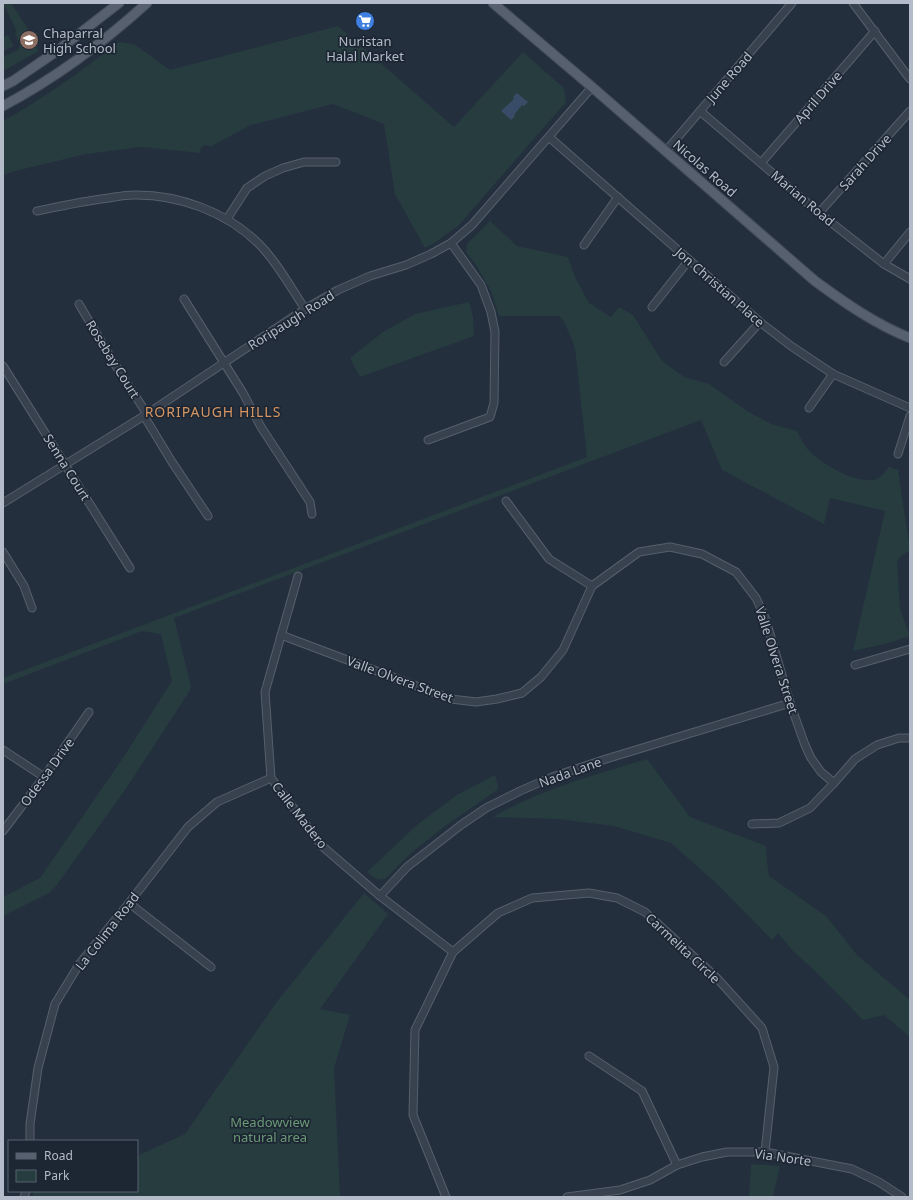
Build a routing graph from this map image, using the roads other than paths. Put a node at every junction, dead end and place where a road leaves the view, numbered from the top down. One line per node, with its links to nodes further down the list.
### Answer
1 (119, 3): 8 (main road)
2 (147, 3): 10 (main road)
3 (492, 3): 9 (main road, Nicolas Road)
4 (792, 3): 11 (street, June Road)
5 (853, 3): 6 (street)
6 (875, 31): 7 (street); 16 (street, April Drive)
7 (910, 79)
8 (3, 86)
9 (592, 87): 13 (street, Roripaugh Road); 14 (main road, Nicolas Road)
10 (3, 106)
11 (700, 110): 14 (street, June Road); 16 (street, Marian Road)
12 (910, 111): 19 (street, Sarah Drive)
13 (549, 137): 17 (street, Jon Christian Place); 22 (street, Roripaugh Road)
14 (666, 151): 32 (main road, Nicolas Road)
15 (336, 162): 20 (street)
16 (762, 163): 19 (street, Marian Road)
17 (618, 198): 23 (street); 24 (street, Jon Christian Place)
18 (37, 211): 20 (street)
19 (819, 212): 25 (street, Marian Road)
20 (227, 219): 30 (street)
21 (910, 232): 25 (street)
22 (451, 243): 30 (street, Roripaugh Road); 41 (street)
23 (584, 245)
24 (689, 260): 29 (street); 31 (street, Jon Christian Place)
25 (884, 264): 26 (street, Marian Road)
26 (910, 279)
27 (184, 298): 34 (street)
28 (79, 304): 39 (street, Rosebay Court)
29 (652, 307)
30 (305, 309): 34 (street, Roripaugh Road)
31 (760, 322): 33 (street); 36 (street, Jon Christian Place)
32 (910, 338)
33 (724, 362)
34 (225, 363): 39 (street, Roripaugh Road); 46 (street)
35 (3, 366): 43 (street, Senna Court)
36 (832, 374): 37 (street); 38 (street, Jon Christian Place)
37 (809, 408)
38 (910, 408)
39 (146, 415): 43 (street, Roripaugh Road); 47 (street, Rosebay Court)
40 (910, 416): 42 (street)
41 (428, 440)
42 (898, 454)
43 (66, 465): 45 (street, Roripaugh Road); 49 (street, Senna Court)
44 (506, 501): 51 (street)
45 (3, 503)
46 (312, 514)
47 (208, 516)
48 (3, 552): 52 (street)
49 (130, 568)
50 (298, 576): 53 (street, Calle Madero)
51 (592, 586): 53 (street, Valle Olvera Street); 56 (street, Valle Olvera Street)
52 (32, 608)
53 (282, 635): 61 (street, Calle Madero)
54 (910, 649): 55 (street)
55 (855, 665)
56 (790, 703): 62 (street, Valle Olvera Street); 65 (street, Nada Lane)
57 (89, 712): 60 (street, Odessa Drive)
58 (910, 738): 62 (street)
59 (3, 750): 60 (street)
60 (44, 777): 64 (street, Odessa Drive)
61 (271, 778): 65 (street, Calle Madero); 66 (street, La Colima Road)
62 (834, 784): 63 (street)
63 (752, 824)
64 (3, 831)
65 (380, 896): 67 (street, Calle Madero)
66 (129, 903): 68 (street); 70 (street, La Colima Road)
67 (453, 952): 71 (street, Carmelita Circle); 73 (street, Carmelita Circle)
68 (211, 967)
69 (589, 1056): 72 (street)
70 (30, 1140)
71 (765, 1152): 72 (street, Via Norte); 75 (street, Via Norte)
72 (677, 1166): 74 (street, Via Norte)
73 (446, 1197)
74 (568, 1197)
75 (902, 1197)

